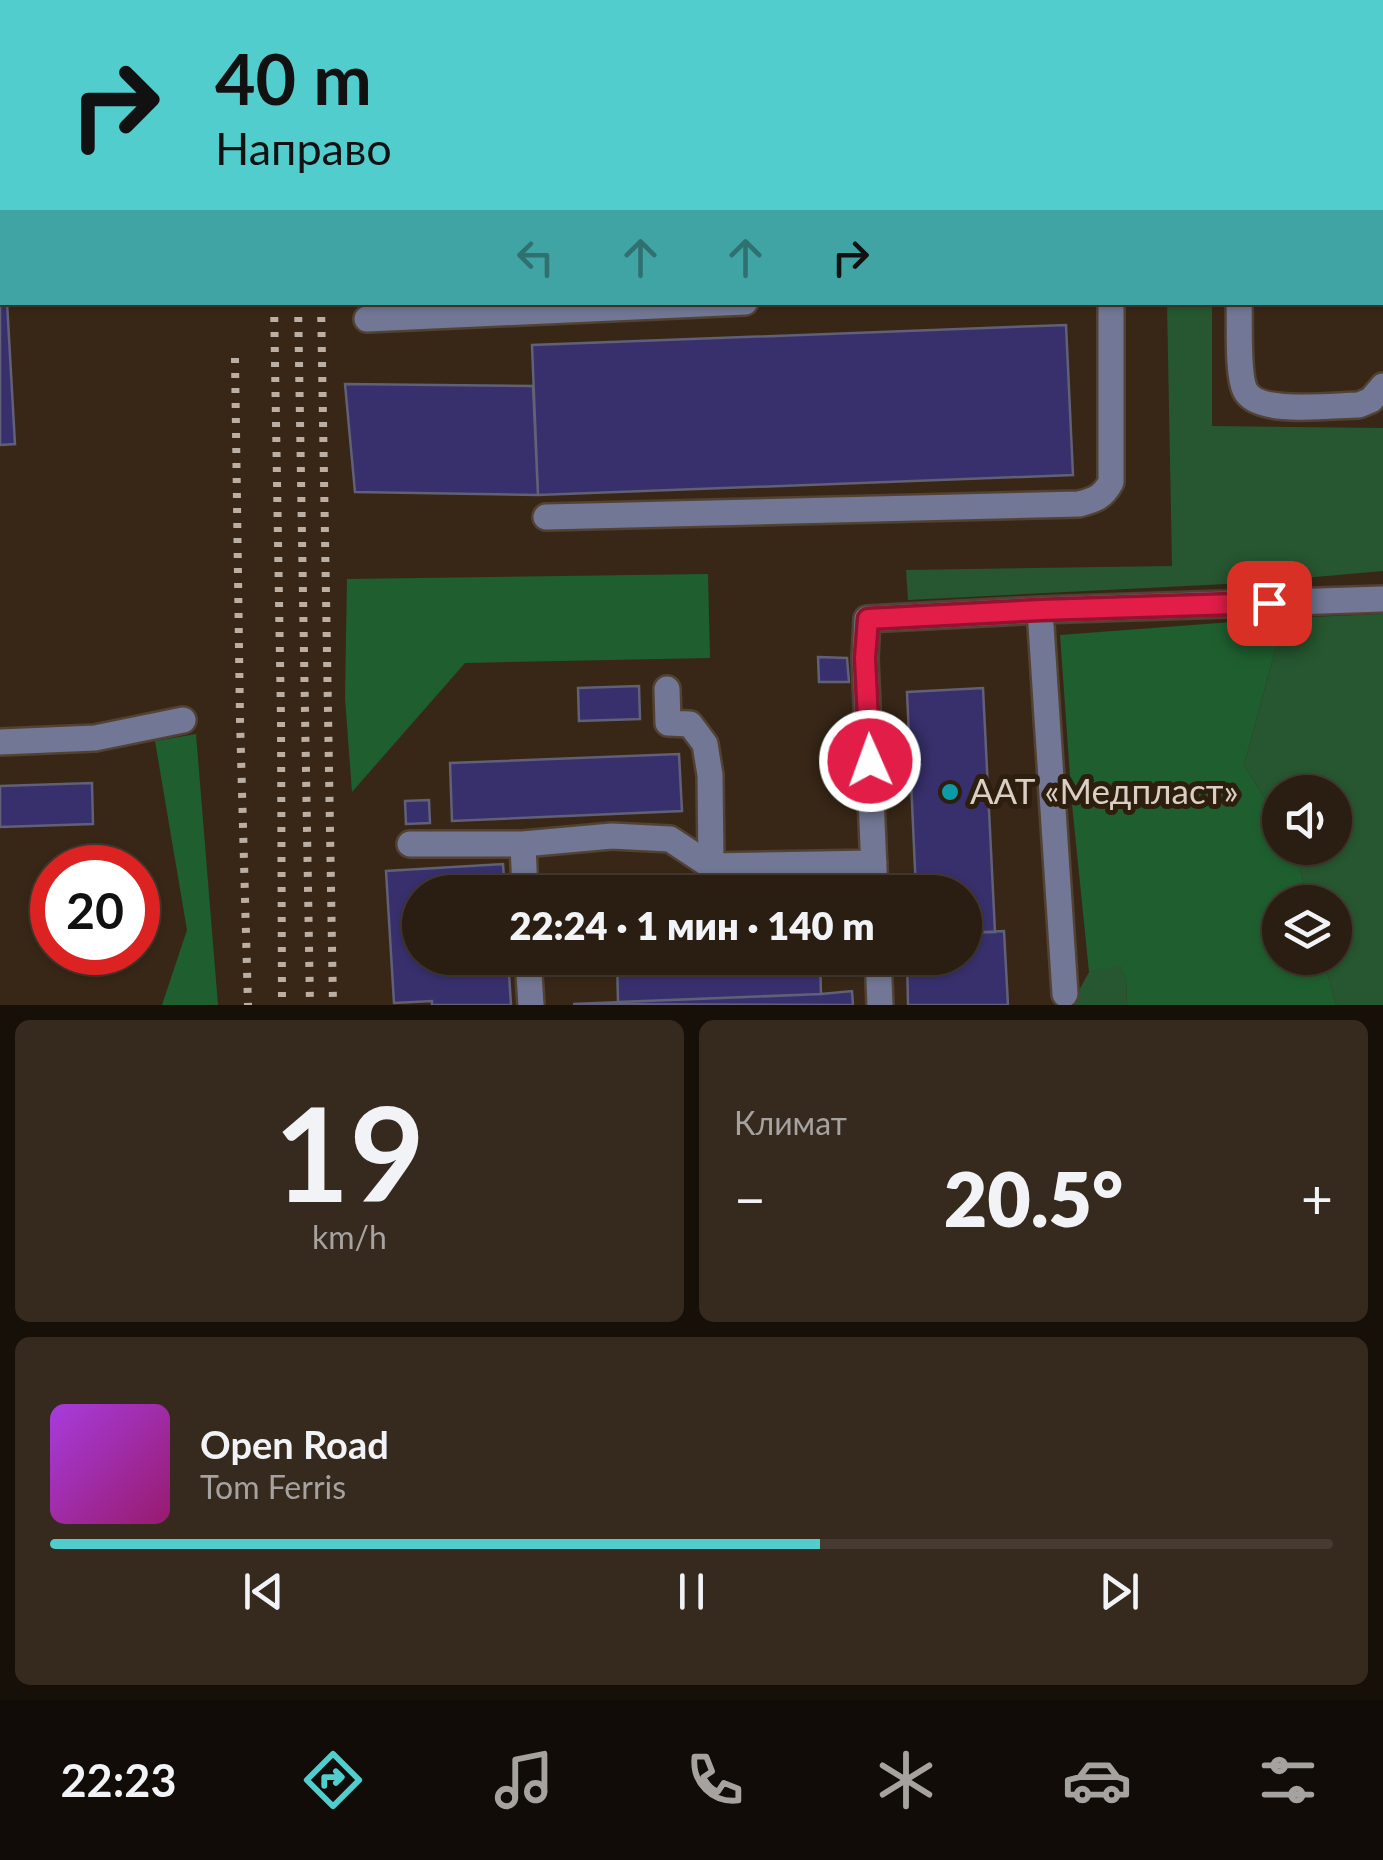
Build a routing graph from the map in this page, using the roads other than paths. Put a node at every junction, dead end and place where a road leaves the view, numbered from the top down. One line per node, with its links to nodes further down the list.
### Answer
1 (617, 305): 4 (lane)
2 (1111, 305): 7 (lane)
3 (1239, 305): 6 (lane)
4 (445, 309): 5 (lane)
5 (367, 319)
6 (1383, 386)
7 (546, 517)
8 (1383, 600): 9 (lane)
9 (1040, 610): 15 (lane); 21 (lane)
10 (667, 689): 16 (lane)
11 (183, 720): 12 (lane)
12 (0, 742)
13 (410, 844): 14 (lane)
14 (523, 844): 16 (lane); 17 (lane)
15 (874, 863): 16 (lane); 18 (lane)
16 (711, 866)
17 (524, 875)
18 (874, 875)
19 (529, 975): 22 (lane)
20 (879, 975): 23 (lane)
21 (1065, 994)
22 (530, 1005)
23 (880, 1005)

